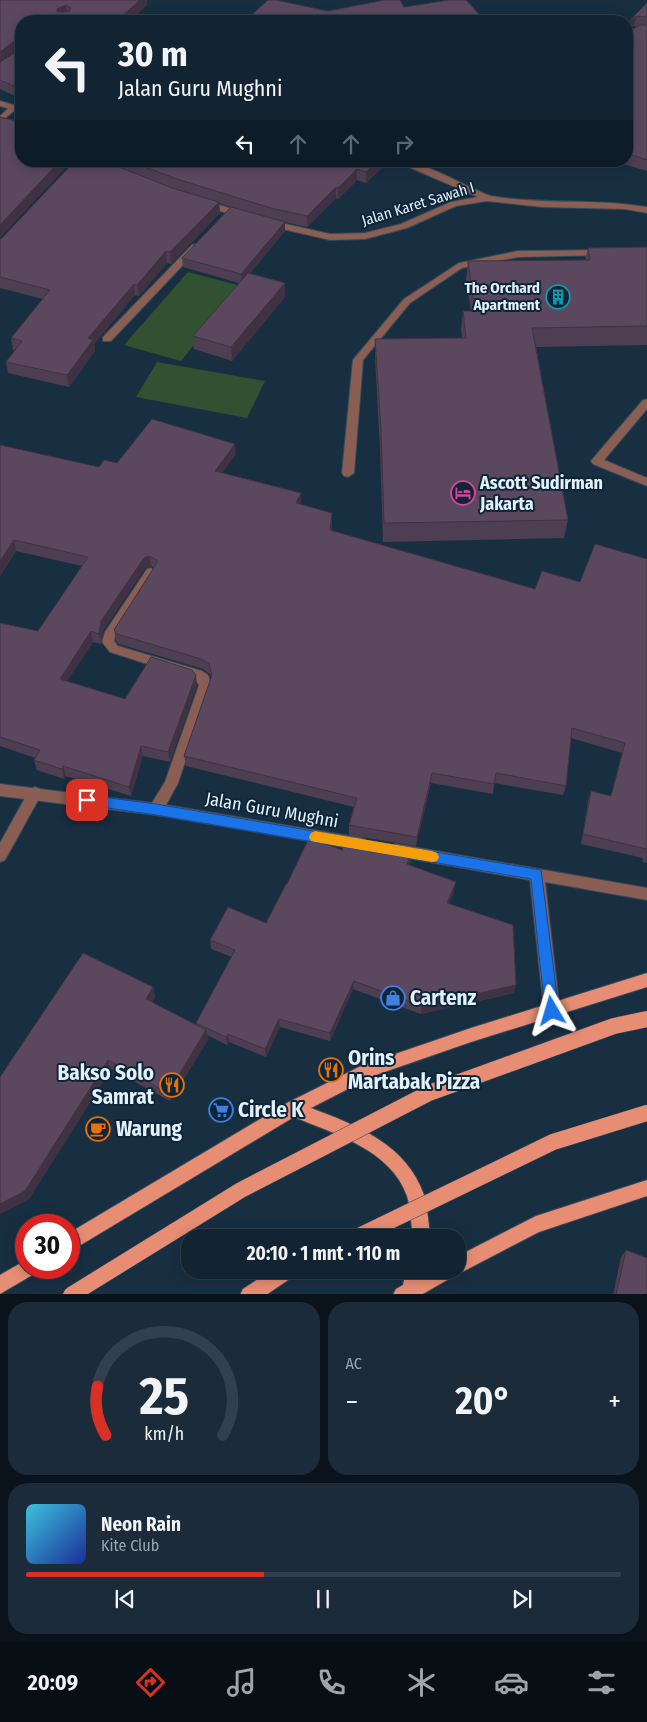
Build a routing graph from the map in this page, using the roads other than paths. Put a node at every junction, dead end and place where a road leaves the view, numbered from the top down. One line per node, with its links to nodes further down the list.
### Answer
1 (0, 103): 2 (street)
2 (15, 108)
3 (15, 111): 4 (street)
4 (0, 120)
5 (416, 167): 6 (street)
6 (487, 198): 8 (street, Jalan Karet Sawah I); 9 (street, Jalan Karet Sawah I)
7 (194, 200): 9 (street, Jalan Karet Sawah I)
8 (647, 210)
9 (229, 211): 10 (street)
10 (218, 222)
11 (205, 236): 13 (street)
12 (612, 253): 15 (street)
13 (107, 339)
14 (647, 402): 16 (street)
15 (348, 473)
16 (647, 482)
17 (151, 572): 20 (street)
18 (0, 790): 19 (street, Jalan Guru Mughni)
19 (35, 793): 20 (street, Jalan Guru Mughni); 21 (street)
20 (156, 809): 22 (street, Jalan Guru Mughni)
21 (0, 856)
22 (537, 874): 23 (street, Jalan Guru Mughni); 25 (street)
23 (647, 894)
24 (647, 980): 25 (main road)
25 (552, 1011): 27 (main road)
26 (647, 1019): 40 (main road, bridge)
27 (293, 1109): 31 (main road); 32 (main road)
28 (647, 1113): 30 (main road, bridge)
29 (647, 1188): 33 (main road)
30 (374, 1229)
31 (421, 1229)
32 (80, 1236)
33 (466, 1261)
34 (15, 1275): 38 (main road)
35 (273, 1279): 41 (main road)
36 (411, 1279): 39 (main road)
37 (431, 1279): 39 (main road)
38 (0, 1284)
39 (406, 1292)
40 (71, 1294)
41 (249, 1294)

